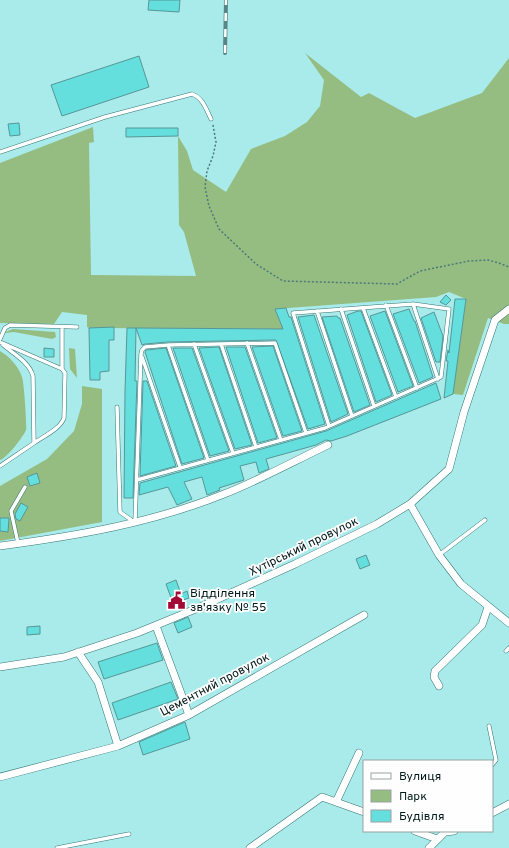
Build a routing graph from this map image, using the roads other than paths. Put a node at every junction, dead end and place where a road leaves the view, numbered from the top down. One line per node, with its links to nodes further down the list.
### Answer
1 (211, 119): 2 (lane)
2 (0, 152)
3 (413, 304): 4 (lane); 18 (lane); 18 (lane)
4 (386, 305): 5 (lane); 19 (lane)
5 (363, 308): 6 (lane); 20 (lane)
6 (341, 309): 8 (lane); 21 (lane)
7 (509, 309): 36 (street, Хутірський провулок)
8 (317, 311): 23 (lane); 24 (lane)
9 (62, 327): 10 (lane); 11 (lane); 17 (lane)
10 (77, 328)
11 (0, 341): 17 (lane); 27 (lane)
12 (247, 343): 14 (lane); 25 (lane); 26 (lane)
13 (194, 344): 14 (lane); 15 (lane); 30 (lane)
14 (221, 344): 29 (lane)
15 (168, 345): 16 (lane); 31 (lane)
16 (141, 354): 33 (lane); 34 (lane)
17 (62, 369): 27 (lane)
18 (438, 379): 19 (lane)
19 (417, 388): 20 (lane)
20 (396, 397): 21 (lane)
21 (374, 406): 23 (lane)
22 (118, 407): 38 (lane)
23 (352, 416): 24 (lane)
24 (329, 426): 25 (lane)
25 (306, 433): 26 (lane)
26 (281, 440): 29 (lane)
27 (34, 443): 32 (lane)
28 (328, 445): 38 (street)
29 (256, 447): 30 (lane)
30 (233, 453): 31 (lane)
31 (208, 460): 33 (lane)
32 (0, 466)
33 (180, 467): 34 (lane)
34 (137, 480): 38 (lane)
35 (25, 487): 39 (lane)
36 (410, 504): 41 (street); 45 (street, Хутірський провулок)
37 (485, 520): 41 (lane)
38 (135, 523): 39 (street)
39 (18, 544): 40 (street)
40 (0, 546)
41 (440, 555): 42 (street)
42 (488, 607): 44 (street); 50 (street)
43 (364, 614): 51 (street, Цементний провулок)
44 (509, 623)
45 (156, 626): 47 (street, Хутірський провулок); 51 (street)
46 (509, 648): 48 (lane)
47 (78, 652): 49 (street, Хутірський провулок); 53 (street)
48 (506, 652)
49 (0, 667)
50 (439, 686)
51 (189, 715): 53 (street, Цементний провулок)
52 (489, 726): 55 (lane)
53 (118, 746): 56 (street, Цементний провулок)
54 (359, 753): 57 (street)
55 (493, 764)
56 (0, 777)
57 (336, 802): 59 (street); 66 (street)
58 (509, 804): 60 (street)
59 (363, 812)
60 (493, 812)
61 (418, 832): 64 (street)
62 (446, 832): 64 (street)
63 (129, 834): 65 (lane)
64 (437, 839): 67 (street)
65 (56, 848)
66 (250, 848)
67 (429, 848)

